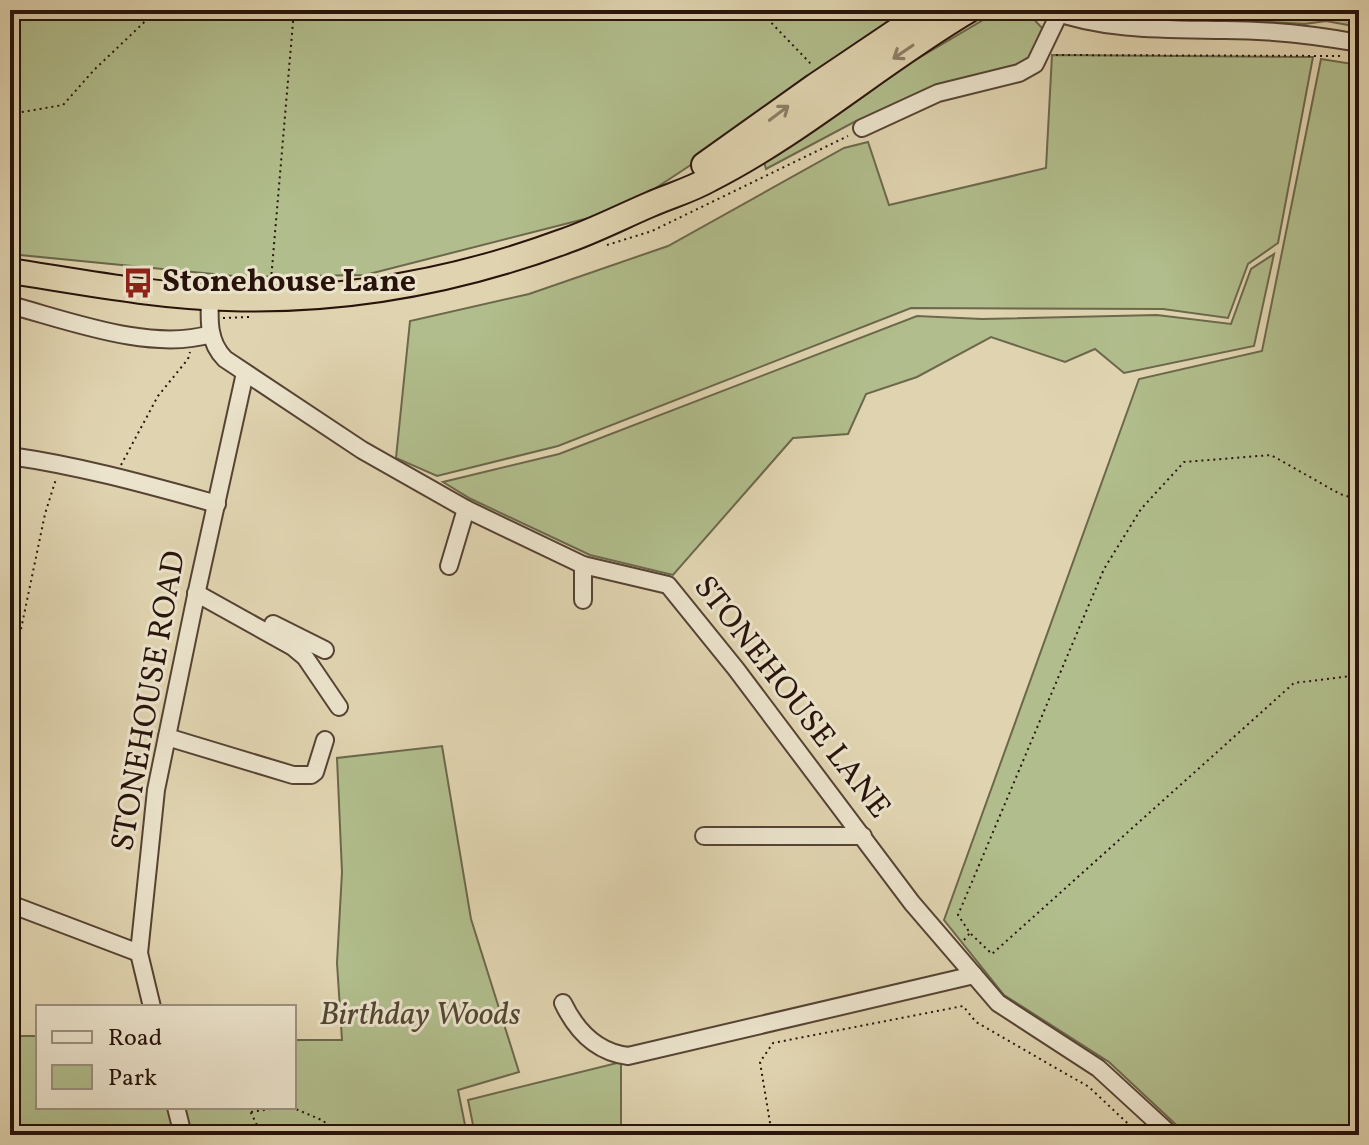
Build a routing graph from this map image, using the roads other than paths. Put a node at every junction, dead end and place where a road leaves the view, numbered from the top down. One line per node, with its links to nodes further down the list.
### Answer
1 (928, 10): 6 (highway, one-way to 1)
2 (969, 10): 6 (highway, one-way to 6)
3 (1054, 12): 4 (street); 5 (street)
4 (1359, 43)
5 (862, 128)
6 (647, 206): 8 (highway)
7 (10, 271): 8 (highway)
8 (210, 297): 10 (street)
9 (10, 305): 10 (street)
10 (211, 334): 11 (street, STONEHOUSE LANE)
11 (245, 373): 13 (street, STONEHOUSE ROAD); 14 (street, STONEHOUSE LANE)
12 (10, 456): 13 (street)
13 (217, 504): 17 (street, STONEHOUSE ROAD)
14 (466, 509): 15 (street, STONEHOUSE LANE); 16 (street)
15 (583, 565): 18 (street); 24 (street, STONEHOUSE LANE)
16 (449, 566)
17 (197, 590): 19 (street); 20 (street); 21 (street, STONEHOUSE ROAD)
18 (583, 600)
19 (325, 650)
20 (339, 707)
21 (167, 737): 22 (street); 26 (street, STONEHOUSE ROAD)
22 (325, 740)
23 (704, 836): 24 (street)
24 (863, 836): 27 (street, STONEHOUSE LANE)
25 (10, 904): 26 (street)
26 (139, 953): 29 (street, STONEHOUSE ROAD)
27 (974, 975): 28 (street); 32 (street, STONEHOUSE LANE)
28 (563, 1003)
29 (152, 1005)
30 (176, 1109): 31 (street)
31 (183, 1135)
32 (1171, 1135)

